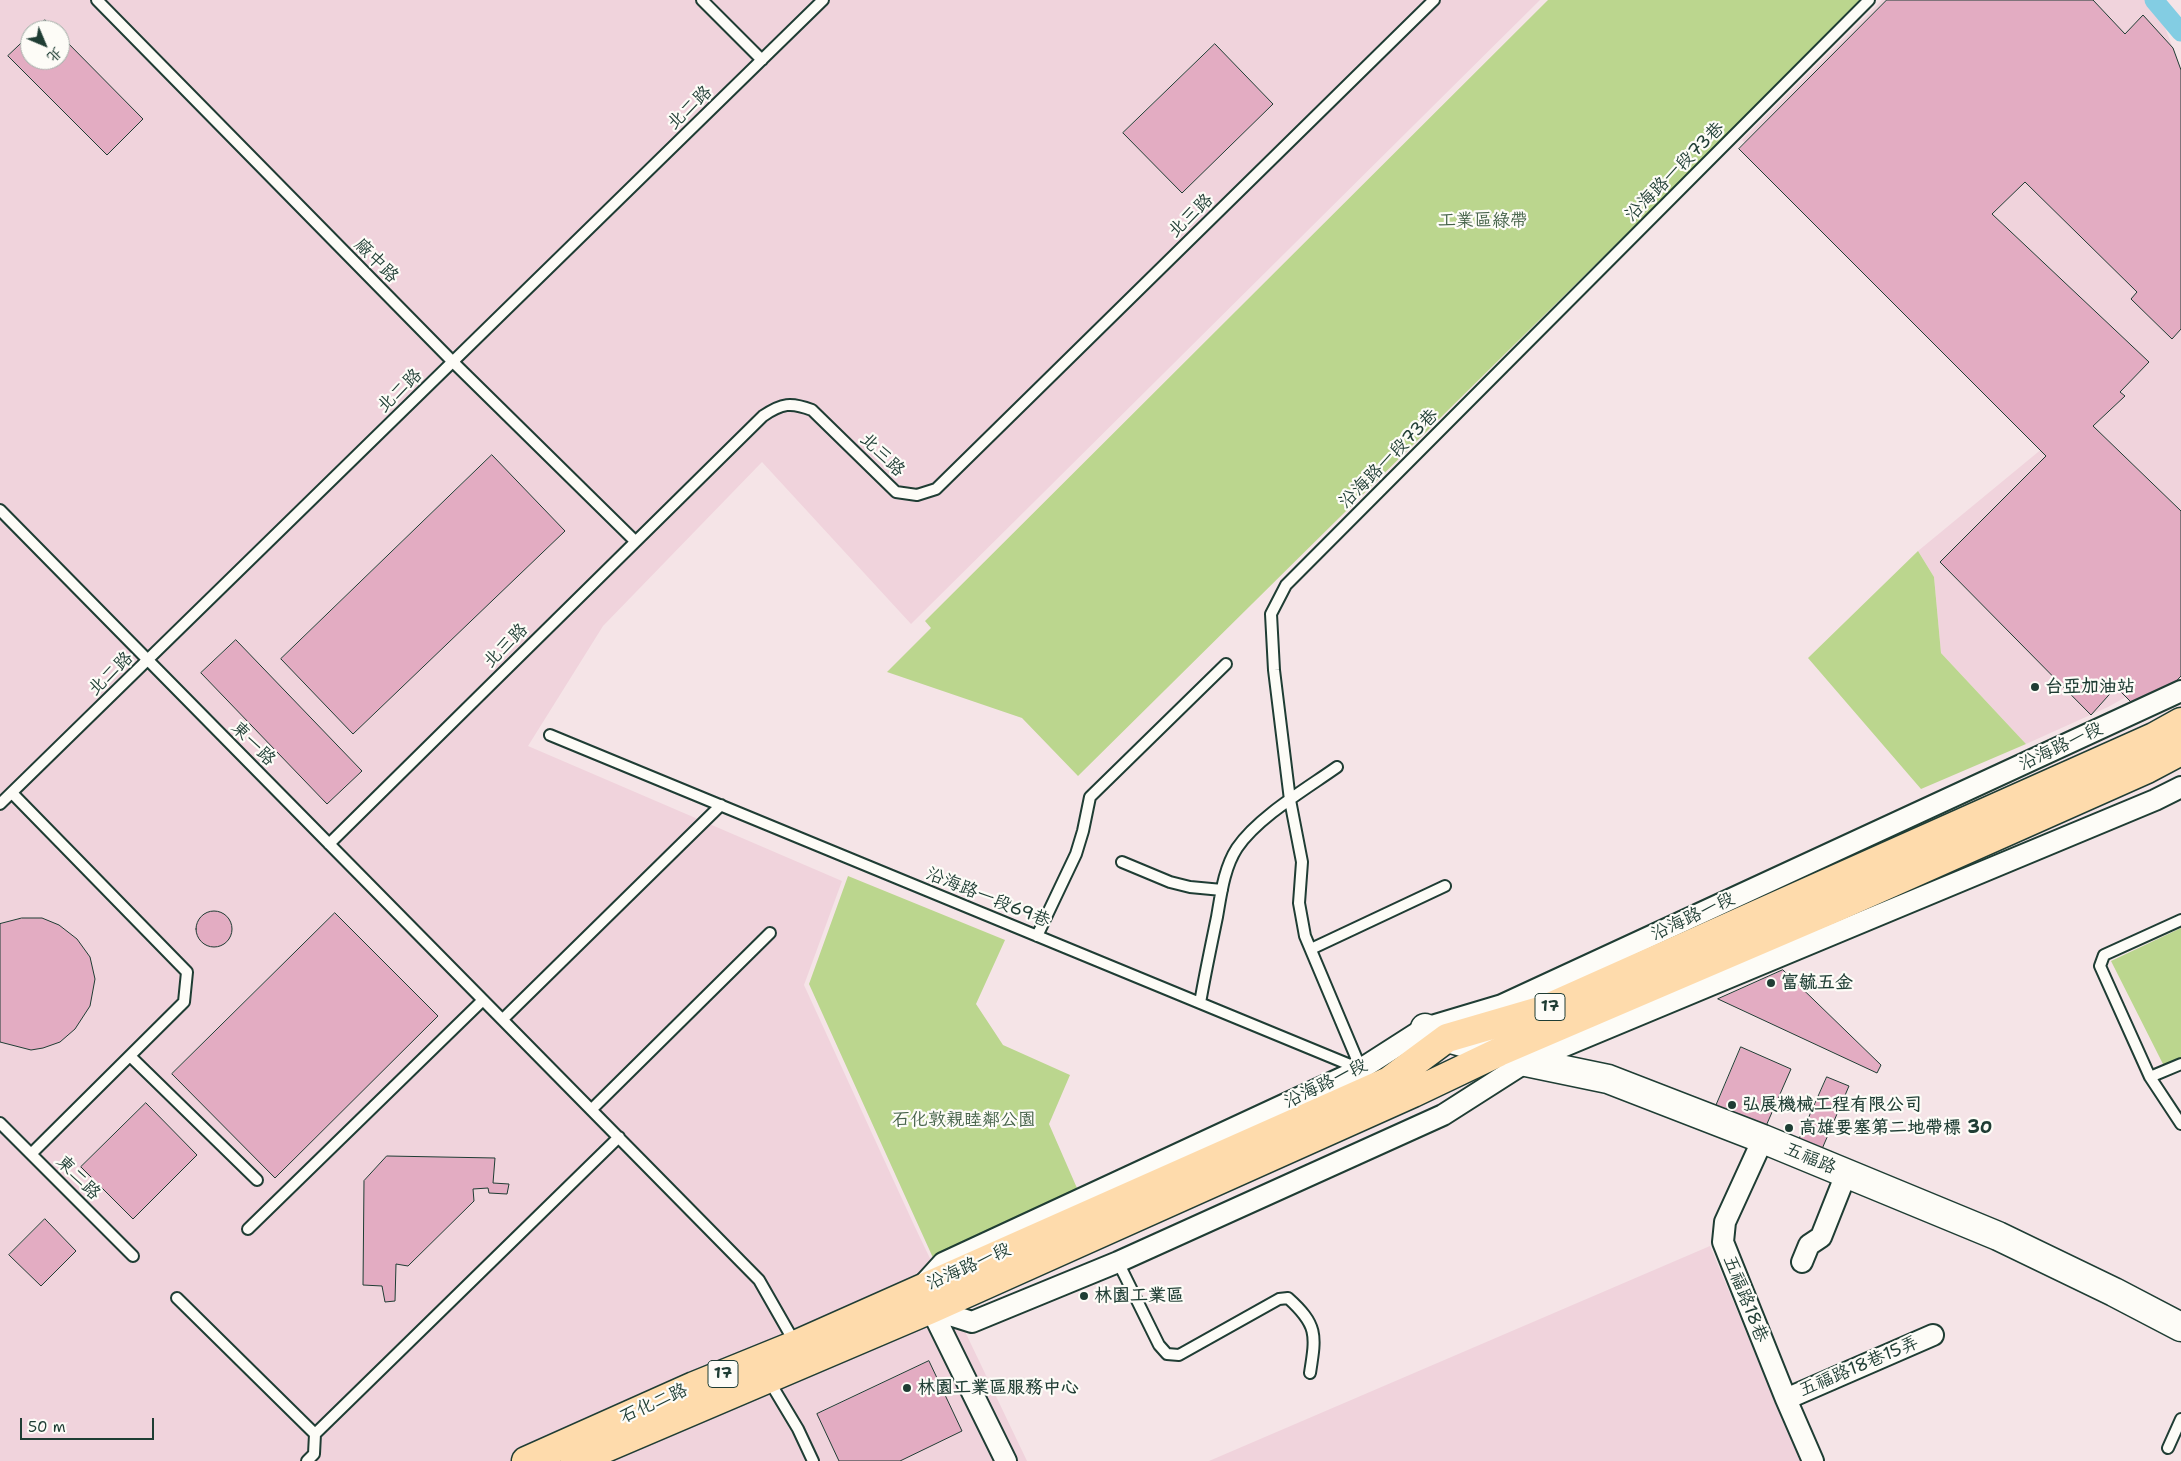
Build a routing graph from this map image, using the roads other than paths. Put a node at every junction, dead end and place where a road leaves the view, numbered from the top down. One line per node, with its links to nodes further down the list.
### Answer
1 (97, 0): 7 (lane, 廠中路)
2 (702, 0): 6 (lane)
3 (823, 0): 6 (lane, 北二路)
4 (1434, 0): 9 (lane, 北三路)
5 (1869, 0): 19 (lane, 沿海路一段73巷)
6 (762, 60): 7 (lane, 北二路)
7 (453, 362): 9 (lane, 廠中路); 10 (lane, 北二路)
8 (0, 510): 10 (lane, 東一路)
9 (635, 541): 22 (lane, 北三路)
10 (147, 661): 18 (lane, 北二路); 22 (lane, 東一路)
11 (1226, 664): 28 (lane)
12 (2181, 690): 33 (street, 沿海路一段)
13 (2181, 722): 33 (main road, 沿海路一段 / 17)
14 (550, 735): 21 (lane, 沿海路一段69巷)
15 (2181, 751): 34 (main road, 沿海路一段 / 17)
16 (1337, 767): 19 (lane)
17 (2181, 787): 36 (street, 沿海路一段)
18 (12, 792): 20 (lane, 北二路); 35 (lane)
19 (1290, 800): 25 (lane); 29 (lane, 沿海路一段73巷)
20 (0, 804)
21 (720, 805): 28 (lane, 沿海路一段69巷); 32 (lane)
22 (329, 844): 30 (lane, 東一路)
23 (1122, 862): 25 (lane)
24 (1445, 886): 29 (lane)
25 (1222, 890): 31 (lane)
26 (2181, 920): 39 (lane)
27 (770, 934): 41 (lane)
28 (1038, 936): 31 (lane, 沿海路一段69巷)
29 (1311, 949): 38 (lane, 沿海路一段73巷)
30 (483, 1000): 32 (lane, 東一路); 49 (lane)
31 (1200, 1003): 38 (lane, 沿海路一段69巷)
32 (503, 1019): 41 (lane, 東一路)
33 (1436, 1033): 34 (street, 五福路); 38 (main road, 沿海路一段 / 17)
34 (1499, 1052): 36 (street, 五福路); 40 (main road, 沿海路一段 / 17)
35 (130, 1056): 46 (lane); 48 (lane)
36 (1526, 1062): 45 (street, 五福路); 51 (street, 沿海路一段)
37 (2181, 1064): 39 (lane)
38 (1375, 1075): 40 (lane, 沿海路一段69巷); 54 (main road, 沿海路一段 / 17)
39 (2150, 1077): 43 (lane)
40 (1413, 1093): 54 (main road, 沿海路一段 / 17)
41 (592, 1109): 44 (lane, 東一路)
42 (0, 1123): 46 (lane, 東二路)
43 (2181, 1124)
44 (619, 1137): 57 (lane, 東一路); 62 (lane)
45 (1763, 1139): 47 (street, 五福路); 60 (street, 五福路18巷)
46 (31, 1154): 50 (lane, 東二路)
47 (1846, 1174): 52 (street); 55 (street, 五福路)
48 (257, 1180)
49 (248, 1229)
50 (133, 1256)
51 (1118, 1262): 54 (street, 沿海路一段); 59 (lane)
52 (1802, 1262)
53 (176, 1298): 62 (lane)
54 (925, 1299): 57 (main road, 石化二路 / 17); 69 (street)
55 (2181, 1327)
56 (1933, 1335): 60 (street, 五福路18巷15弄)
57 (800, 1353): 58 (main road, 石化二路 / 17)
58 (762, 1369): 66 (main road, 石化二路 / 17); 67 (main road, 石化二路 / 17); 68 (lane)
59 (1310, 1373)
60 (1786, 1399): 64 (street, 五福路18巷)
61 (2181, 1419): 63 (lane)
62 (315, 1434): 65 (lane)
63 (2168, 1448)
64 (1812, 1459)
65 (307, 1461)
66 (526, 1461)
67 (575, 1461)
68 (813, 1461)
69 (1006, 1461)

